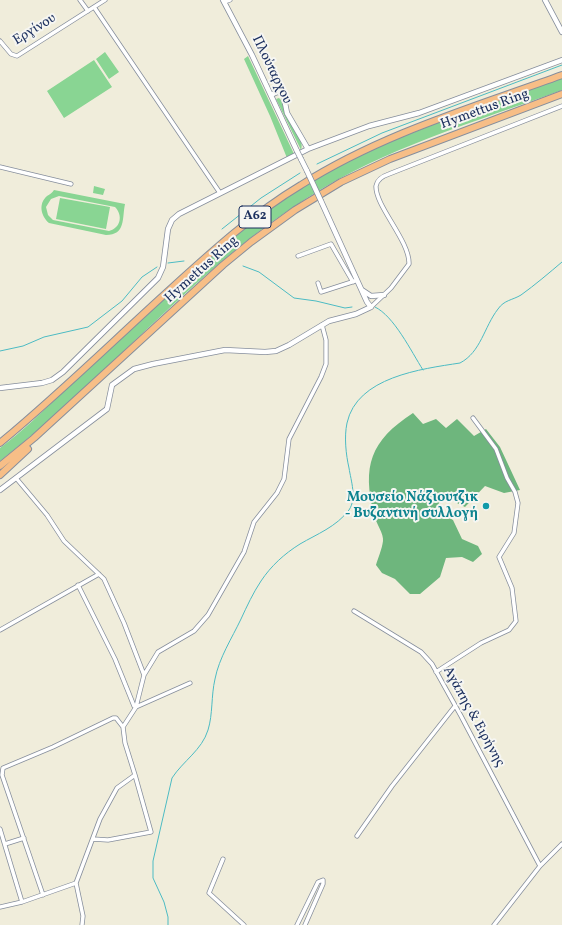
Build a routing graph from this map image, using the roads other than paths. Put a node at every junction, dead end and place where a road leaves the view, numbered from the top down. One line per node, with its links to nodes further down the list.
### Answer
1 (80, 0): 7 (street)
2 (105, 0): 6 (street, Εργίνου)
3 (230, 0): 5 (street)
4 (545, 0): 8 (street)
5 (224, 1): 13 (street, Πλούταρχου)
6 (94, 7): 7 (street, Εργίνου); 18 (street)
7 (88, 11): 9 (street, Εργίνου)
8 (562, 32)
9 (0, 41)
10 (562, 60): 15 (street)
11 (562, 75): 30 (highway, Hymettus Ring / Α62)
12 (562, 94): 28 (highway, Hymettus Ring / Α62)
13 (271, 95): 15 (street); 20 (street, Πλούταρχου, bridge)
14 (562, 106): 22 (street)
15 (308, 149): 18 (street)
16 (0, 167): 17 (street)
17 (71, 184)
18 (220, 193): 27 (street)
19 (298, 256): 20 (street)
20 (355, 281): 21 (street); 23 (street, Πλούταρχου)
21 (318, 283)
22 (384, 295): 23 (street); 24 (street)
23 (366, 296): 24 (street); 25 (street)
24 (371, 306): 25 (street)
25 (359, 312): 26 (street)
26 (322, 325): 33 (street); 40 (street)
27 (0, 388)
28 (60, 414): 31 (highway, Hymettus Ring / Α62); 32 (highway)
29 (473, 418): 39 (street)
30 (0, 443)
31 (0, 466)
32 (0, 475)
33 (16, 478): 34 (street); 35 (street)
34 (0, 490)
35 (99, 574): 36 (street); 40 (street)
36 (78, 585): 38 (street); 43 (street)
37 (354, 611): 39 (street, Αγάπης & Ειρήνης)
38 (0, 630)
39 (436, 672): 42 (street, Αγάπης & Ειρήνης)
40 (144, 675): 43 (street)
41 (190, 683): 43 (street)
42 (455, 706): 49 (street); 55 (street, Αγάπης & Ειρήνης)
43 (136, 707): 44 (street)
44 (123, 727): 45 (street); 47 (street)
45 (1, 767): 46 (street)
46 (1, 775): 50 (street)
47 (135, 775): 51 (street); 51 (street)
48 (0, 829): 52 (street)
49 (357, 836)
50 (24, 838): 52 (street); 57 (street)
51 (93, 839): 56 (street)
52 (5, 844): 58 (street)
53 (562, 844): 55 (street)
54 (223, 859): 61 (street)
55 (540, 866): 64 (street)
56 (76, 883): 57 (street); 60 (street)
57 (43, 895): 58 (street)
58 (22, 902): 59 (street)
59 (0, 907)
60 (82, 925)
61 (244, 925)
62 (297, 925): 63 (street)
63 (304, 925)
64 (494, 925)

